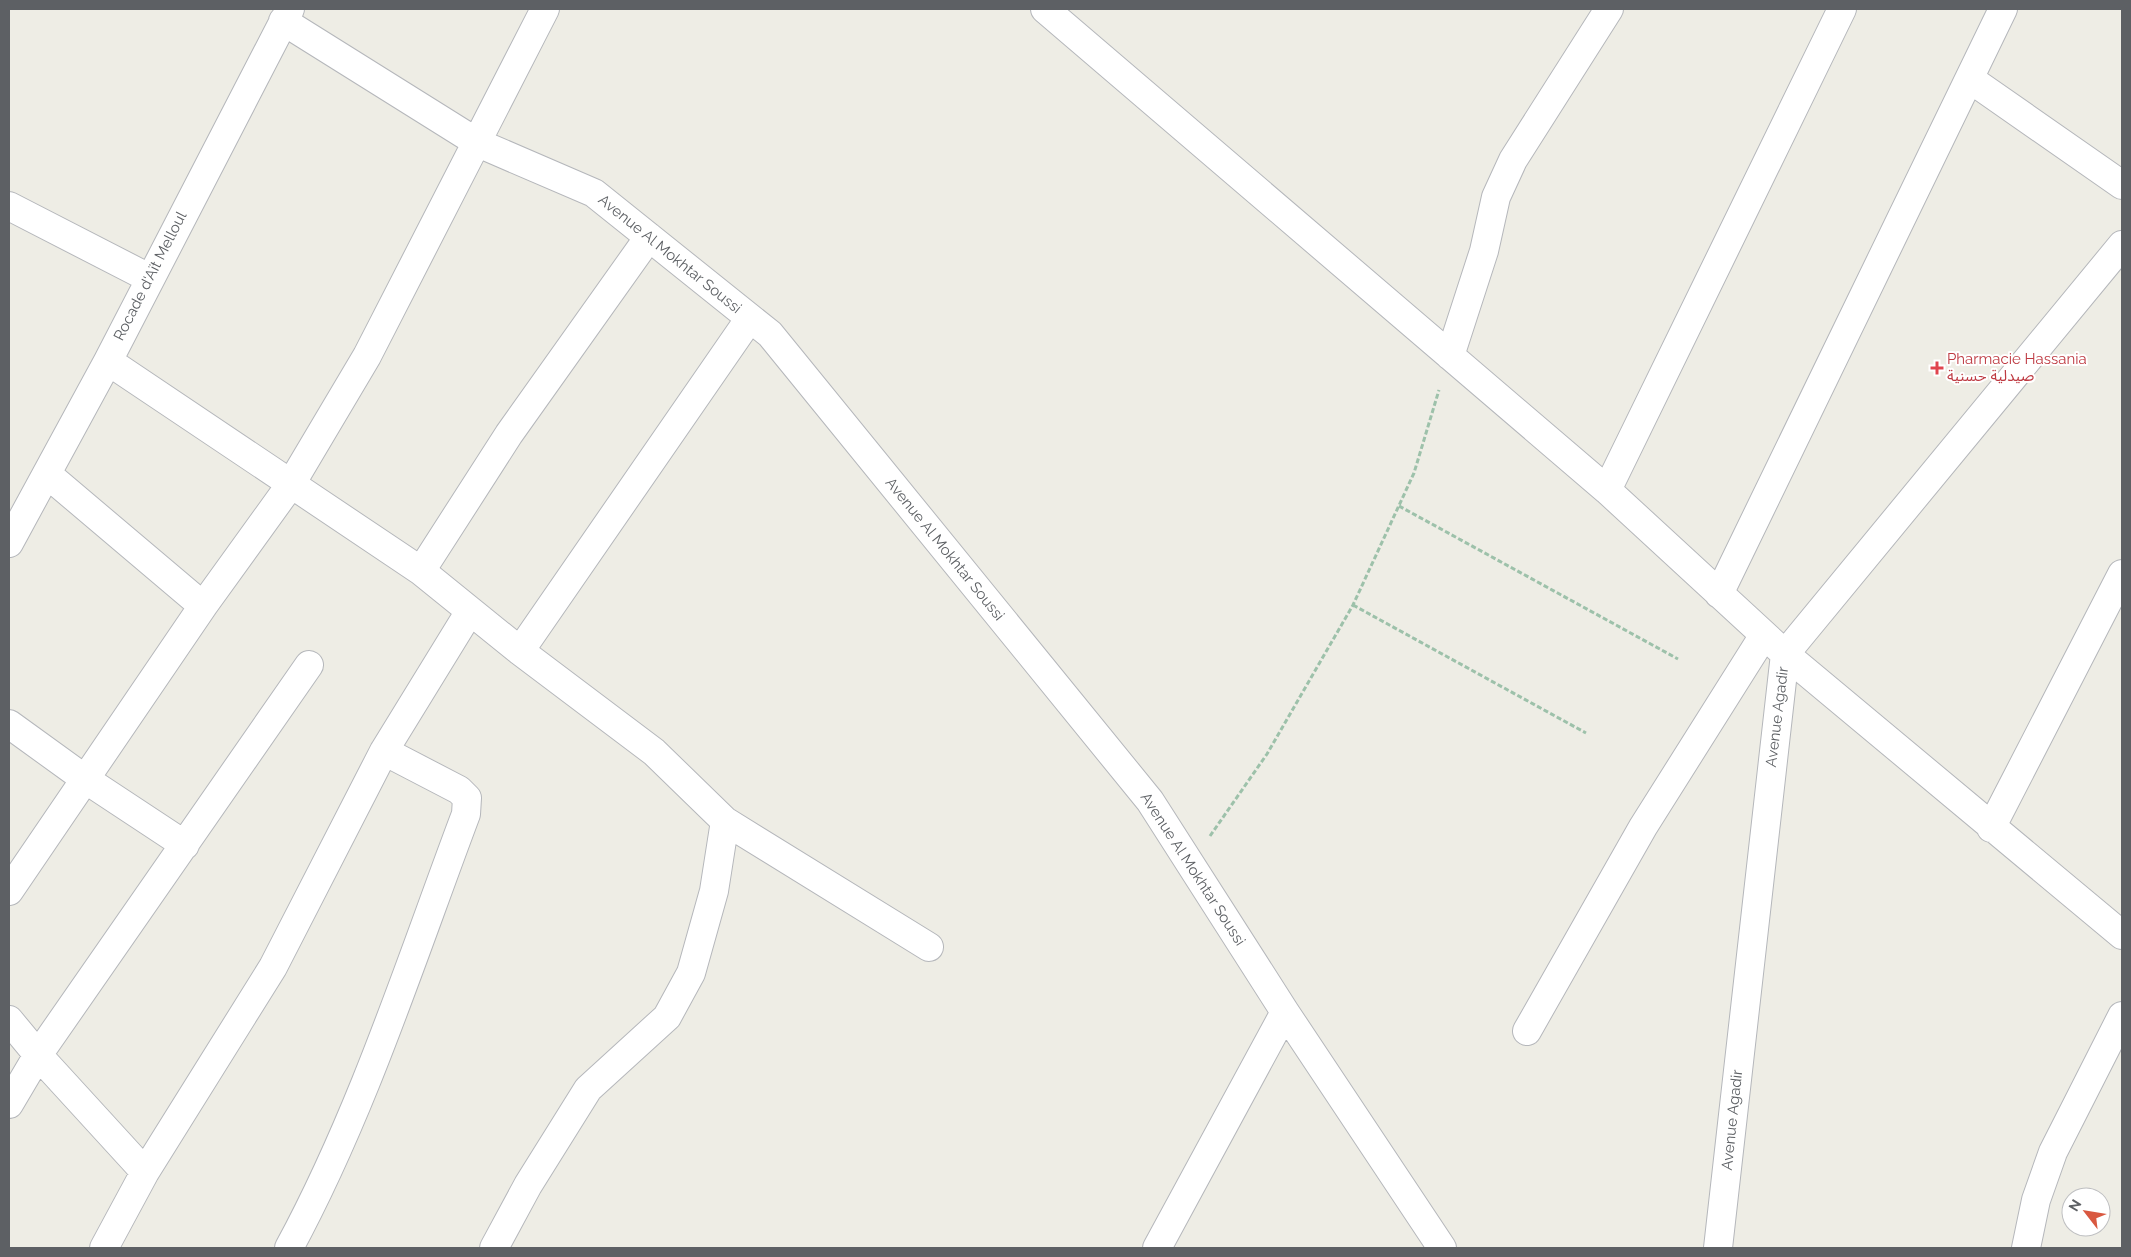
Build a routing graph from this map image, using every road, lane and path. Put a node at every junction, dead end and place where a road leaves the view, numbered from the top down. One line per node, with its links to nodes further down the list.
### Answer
1 (545, 9): 8 (street)
2 (1045, 9): 15 (street)
3 (1609, 9): 15 (street)
4 (1842, 9): 19 (street)
5 (2004, 9): 7 (street)
6 (286, 15): 8 (street, Avenue Al Mokhtar Soussi); 13 (street, Rocade d'Aït Melloul)
7 (1970, 79): 9 (street); 24 (street)
8 (478, 143): 11 (street, Avenue Al Mokhtar Soussi); 18 (street)
9 (2122, 185)
10 (9, 206): 13 (street)
11 (649, 237): 14 (street, Avenue Al Mokhtar Soussi); 22 (street)
12 (2122, 245): 30 (street, Avenue Agadir)
13 (149, 278): 16 (street, Rocade d'Aït Melloul)
14 (750, 318): 29 (street); 40 (street, Avenue Al Mokhtar Soussi)
15 (1450, 356): 19 (street); 20 (path)
16 (108, 361): 17 (street, Rocade d'Aït Melloul); 18 (street)
17 (47, 474): 21 (street, Rocade d'Aït Melloul); 26 (street)
18 (291, 484): 22 (street); 26 (street)
19 (1607, 490): 24 (street)
20 (1399, 506): 25 (path); 31 (path)
21 (9, 543)
22 (421, 571): 27 (street)
23 (2122, 574): 38 (street)
24 (1719, 594): 28 (street)
25 (1353, 605): 34 (path); 40 (path)
26 (203, 606): 36 (street)
27 (470, 611): 29 (street); 35 (street)
28 (1764, 635): 30 (street); 47 (street)
29 (520, 651): 37 (street)
30 (1785, 654): 38 (street); 56 (street, Avenue Agadir)
31 (1678, 659)
32 (309, 665): 39 (street)
33 (9, 724): 36 (street)
34 (1586, 733)
35 (384, 751): 50 (street); 52 (street)
36 (85, 779): 39 (street); 41 (street)
37 (725, 822): 43 (street); 53 (street)
38 (1991, 828): 42 (street)
39 (185, 845): 48 (street)
40 (1191, 863): 44 (street, Avenue Al Mokhtar Soussi)
41 (9, 891)
42 (2122, 935)
43 (929, 947)
44 (1285, 1012): 54 (street); 55 (street, Avenue Al Mokhtar Soussi)
45 (2122, 1016): 57 (street)
46 (9, 1020): 48 (street)
47 (1527, 1031)
48 (38, 1055): 49 (street); 50 (street)
49 (9, 1104)
50 (145, 1172): 51 (street)
51 (104, 1248)
52 (289, 1248)
53 (494, 1248)
54 (1157, 1248)
55 (1442, 1248)
56 (1718, 1248)
57 (2026, 1248)

